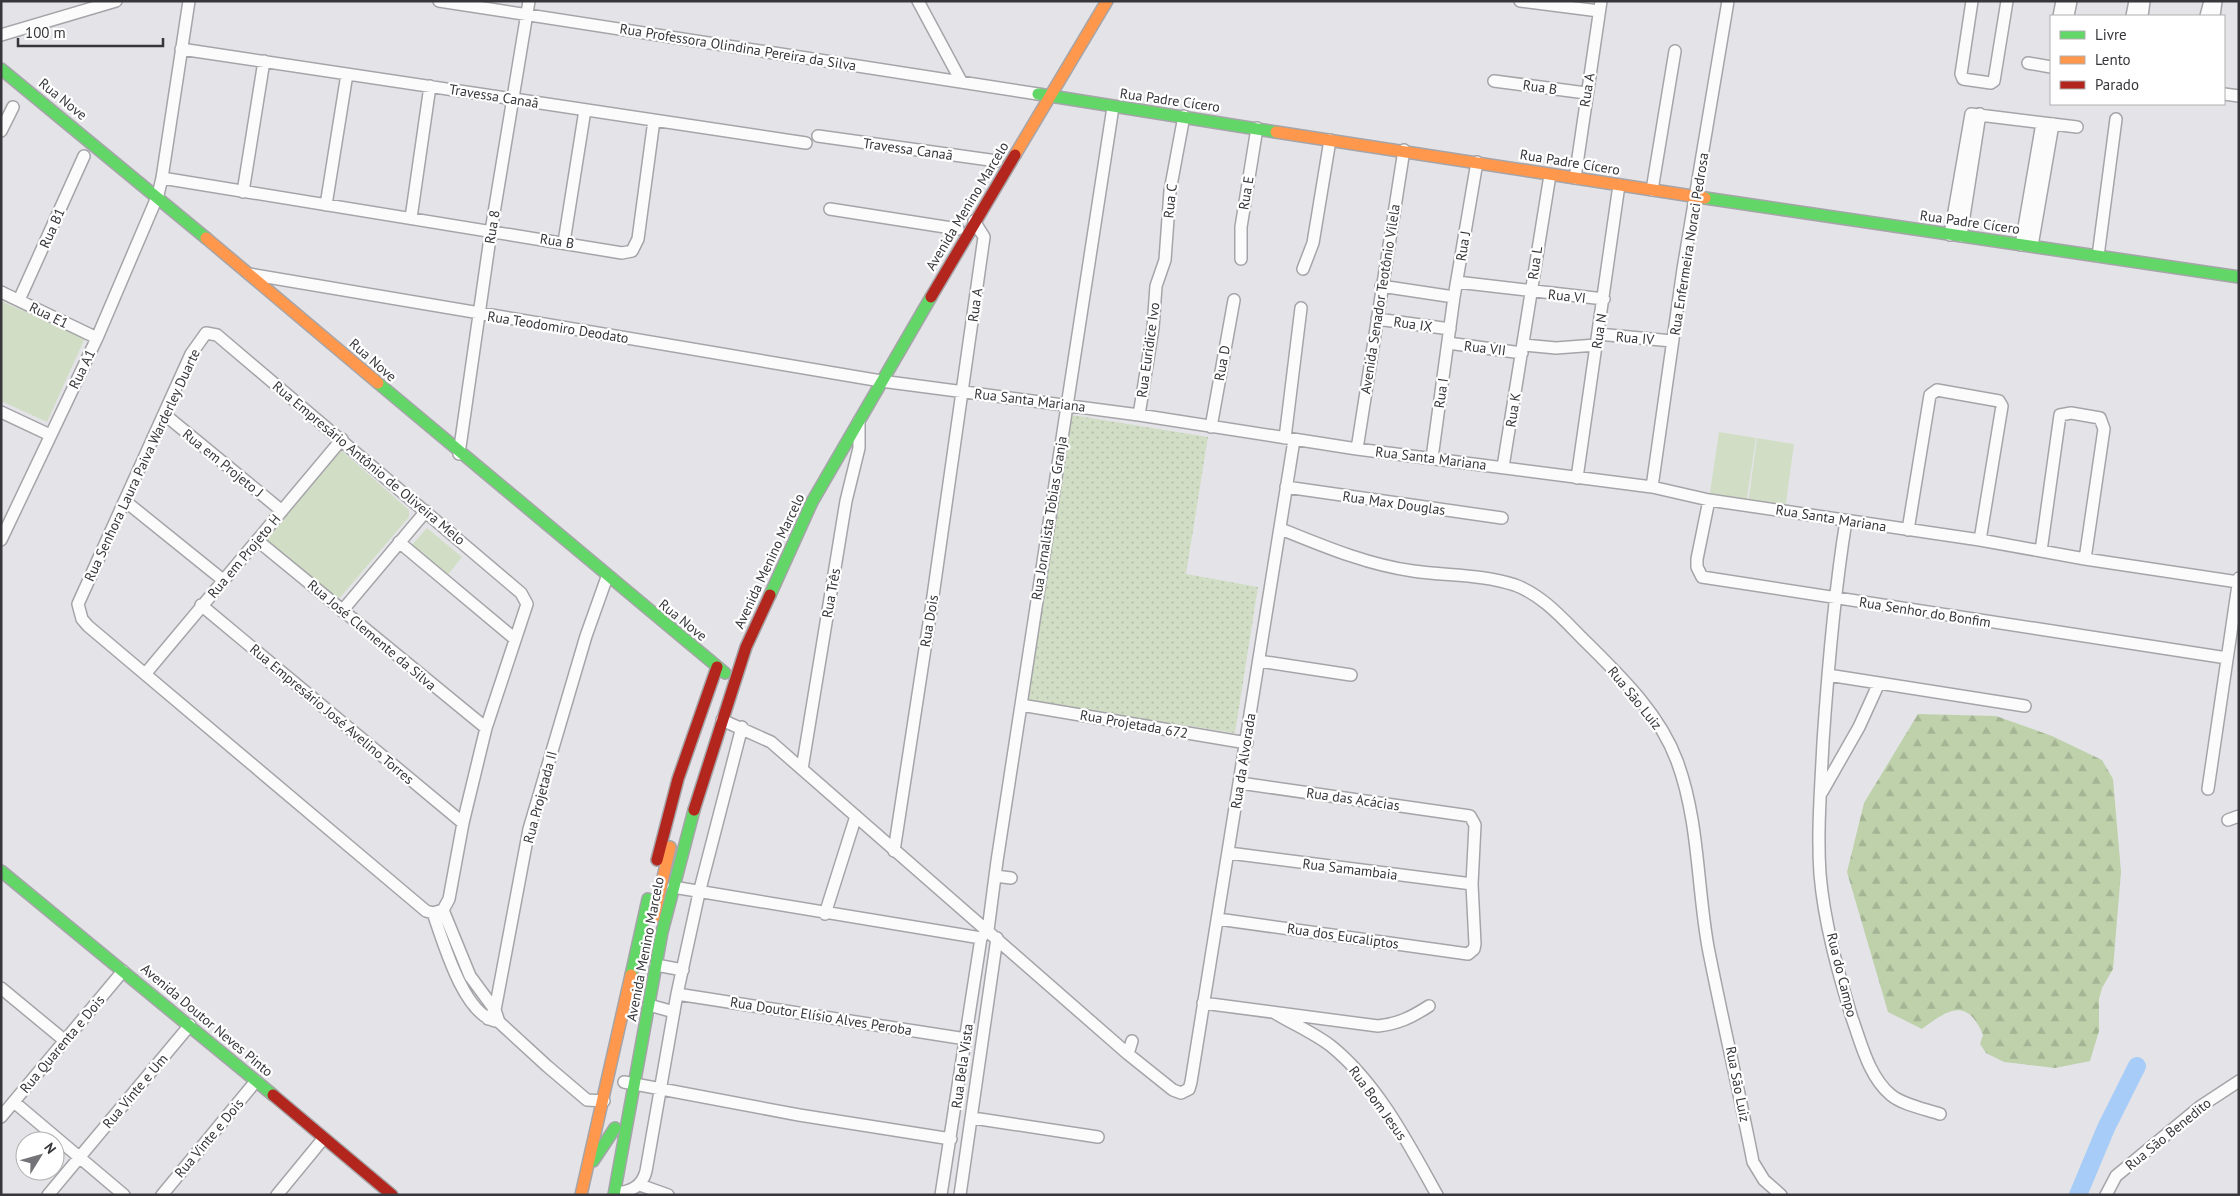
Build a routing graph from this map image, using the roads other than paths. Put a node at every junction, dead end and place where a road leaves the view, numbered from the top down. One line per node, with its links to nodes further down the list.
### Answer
1 (116, 1): 26 (street)
2 (189, 1): 27 (street, Rua A1)
3 (438, 1): 19 (street, Rua Professora Olindina Pereira da Silva)
4 (529, 1): 19 (street, Rua 8)
5 (918, 1): 34 (street)
6 (1095, 1): 37 (main road, Avenida Menino Marcelo)
7 (1107, 1): 39 (main road, Avenida Menino Marcelo)
8 (1520, 1): 18 (street)
9 (1728, 1): 65 (street, Rua Enfermeira Noraci Pedrosa)
10 (1972, 1): 11 (street)
11 (2008, 1)
12 (2062, 1): 20 (street)
13 (2071, 1): 21 (street)
14 (2135, 1): 22 (street)
15 (2144, 1): 23 (street)
16 (2210, 1): 24 (street)
17 (2216, 1): 25 (street)
18 (1600, 6): 38 (street, Rua A)
19 (527, 14): 34 (street, Rua Professora Olindina Pereira da Silva); 40 (street, Rua 8)
20 (2059, 15)
21 (2068, 15)
22 (2132, 15)
23 (2142, 15)
24 (2206, 15)
25 (2214, 15)
26 (1, 35)
27 (181, 48): 29 (street, Travessa Canaã); 59 (street, Rua A1)
28 (1675, 51): 62 (street)
29 (264, 61): 33 (street, Travessa Canaã); 63 (street)
30 (2028, 62): 31 (street)
31 (2050, 63)
32 (1, 69): 64 (main road, Rua Nove)
33 (347, 74): 36 (street, Travessa Canaã); 66 (street)
34 (961, 81): 37 (street, Rua Professora Olindina Pereira da Silva)
35 (1494, 81): 38 (street, Rua B)
36 (430, 86): 40 (street, Travessa Canaã); 68 (street)
37 (1038, 94): 39 (main road, Rua Padre Cícero); 56 (main road, Avenida Menino Marcelo)
38 (1586, 94): 60 (street, Rua A)
39 (1050, 97): 42 (main road, Rua Padre Cícero); 69 (main road, Avenida Menino Marcelo)
40 (514, 99): 43 (street, Travessa Canaã); 71 (street, Rua 8)
41 (13, 107): 50 (street)
42 (1113, 107): 44 (main road, Rua Padre Cícero); 101 (street, Rua Jornalista Tobias Granja)
43 (585, 110): 46 (street, Travessa Canaã); 73 (street)
44 (1184, 116): 48 (main road, Rua Padre Cícero); 81 (street, Rua C)
45 (2116, 118): 75 (street)
46 (654, 120): 53 (street, Travessa Canaã); 73 (street, Rua B)
47 (2047, 124): 49 (street); 72 (street); 74 (street)
48 (1257, 128): 52 (main road, Rua Padre Cícero); 76 (street, Rua E)
49 (2077, 128)
50 (1, 132)
51 (818, 136): 56 (street, Travessa Canaã)
52 (1330, 140): 54 (main road, Rua Padre Cícero); 77 (street)
53 (806, 143)
54 (1404, 150): 57 (main road, Rua Padre Cícero); 82 (street, Avenida Senador Teotônio Vilela)
55 (84, 156): 87 (street, Rua B1)
56 (997, 162): 70 (main road, Avenida Menino Marcelo)
57 (1477, 162): 58 (main road, Rua Padre Cícero); 80 (street, Rua J)
58 (1550, 175): 60 (main road, Rua Padre Cícero); 84 (street, Rua L)
59 (162, 178): 63 (street, Rua B); 64 (street, Rua A1)
60 (1575, 178): 61 (main road, Rua Padre Cícero)
61 (1619, 185): 62 (main road, Rua Padre Cícero); 86 (street, Rua N)
62 (1652, 190): 65 (main road, Rua Padre Cícero)
63 (243, 192): 66 (street, Rua B)
64 (158, 195): 78 (main road, Rua Nove); 94 (street, Rua A1)
65 (1697, 196): 72 (main road, Rua Padre Cícero); 96 (street, Rua Enfermeira Noraci Pedrosa)
66 (326, 204): 68 (street, Rua B)
67 (830, 209): 70 (street)
68 (411, 218): 71 (street, Rua B)
69 (974, 221): 99 (main road, Avenida Menino Marcelo); 100 (street, Rua A)
70 (958, 228): 99 (main road, Avenida Menino Marcelo)
71 (491, 231): 73 (street, Rua B); 90 (street, Rua 8)
72 (1955, 235): 74 (main road, Rua Padre Cícero)
73 (564, 242)
74 (2026, 245): 75 (main road, Rua Padre Cícero)
75 (2098, 256): 79 (main road, Rua Padre Cícero)
76 (1241, 259)
77 (1303, 269)
78 (248, 273): 90 (street, Rua Teodomiro Deodato); 112 (main road, Rua Nove)
79 (2239, 278)
80 (1457, 282): 84 (street); 85 (street, Rua J)
81 (1156, 286): 104 (street, Rua Euridice Ivo)
82 (1381, 286): 85 (street); 91 (street, Avenida Senador Teotônio Vilela)
83 (1, 292): 87 (street, Rua E1)
84 (1531, 292): 86 (street, Rua VI); 98 (street, Rua L)
85 (1454, 297): 92 (street, Rua J)
86 (1604, 299): 95 (street, Rua N)
87 (19, 300): 94 (street, Rua E1)
88 (1234, 300): 107 (street, Rua D)
89 (1301, 308): 110 (street, Rua da Alvorada)
90 (480, 314): 99 (street, Rua Teodomiro Deodato); 112 (street, Rua 8)
91 (1376, 319): 92 (street, Rua IX); 111 (street, Avenida Senador Teotônio Vilela)
92 (1450, 329): 97 (street, Rua I)
93 (211, 332): 103 (street, Rua Senhora Laura Paiva Warderley Duarte); 109 (street, Rua Empresário Antônio de Oliveira Melo)
94 (97, 338): 108 (street, Rua A1)
95 (1597, 340): 96 (street, Rua IV); 98 (street, Rua VII); 115 (street, Rua N)
96 (1672, 342): 117 (street, Rua Enfermeira Noraci Pedrosa)
97 (1448, 343): 98 (street, Rua VII); 113 (street, Rua I)
98 (1522, 349): 114 (street, Rua K)
99 (872, 382): 100 (street, Rua Santa Mariana); 105 (main road, Avenida Menino Marcelo)
100 (962, 392): 101 (street, Rua Santa Mariana); 161 (street, Rua Dois)
101 (1066, 405): 104 (street, Rua Santa Mariana); 147 (street, Rua Jornalista Tobias Granja)
102 (1, 412): 108 (street)
103 (164, 414): 119 (street, Rua Senhora Laura Paiva Warderley Duarte); 121 (street, Rua em Projeto J)
104 (1139, 415): 107 (street, Rua Santa Mariana)
105 (859, 418): 149 (main road, Avenida Menino Marcelo); 154 (street, Rua Três)
106 (842, 427): 142 (main road, Avenida Menino Marcelo)
107 (1211, 427): 110 (street, Rua Santa Mariana)
108 (50, 435): 126 (street, Rua A1)
109 (342, 439): 120 (street, Rua Empresário Antônio de Oliveira Melo); 121 (street, Rua em Projeto H)
110 (1289, 439): 111 (street, Rua Santa Mariana); 116 (street, Rua da Alvorada)
111 (1357, 449): 113 (street, Rua Santa Mariana)
112 (459, 454): 132 (main road, Rua Nove)
113 (1432, 458): 114 (street, Rua Santa Mariana)
114 (1503, 467): 115 (street, Rua Santa Mariana)
115 (1577, 478): 117 (street, Rua Santa Mariana)
116 (1286, 487): 122 (street, Rua Max Douglas); 124 (street, Rua da Alvorada)
117 (1652, 487): 118 (street, Rua Santa Mariana)
118 (1708, 500): 123 (street, Rua Santa Mariana); 136 (street, Rua Senhor do Bonfim)
119 (125, 501): 134 (street); 143 (street, Rua Senhora Laura Paiva Warderley Duarte)
120 (426, 511): 129 (street); 139 (street, Rua Empresário Antônio de Oliveira Melo)
121 (282, 512): 128 (street, Rua em Projeto H)
122 (1502, 518)
123 (1846, 521): 125 (street, Rua Santa Mariana); 136 (street, Rua do Campo)
124 (1281, 529): 141 (street, Rua da Alvorada); 221 (street, Rua São Luiz)
125 (1908, 530): 127 (street, Rua Santa Mariana); 127 (street)
126 (1, 540)
127 (1980, 540): 130 (street, Rua Santa Mariana)
128 (258, 541): 134 (street, Rua em Projeto H); 138 (street, Rua José Clemente da Silva)
129 (399, 542): 138 (street); 139 (street)
130 (2041, 550): 131 (street, Rua Santa Mariana); 131 (street)
131 (2085, 559): 135 (street, Rua Santa Mariana)
132 (606, 577): 142 (main road, Rua Nove); 186 (street, Rua Projetada II)
133 (2239, 578): 135 (street)
134 (223, 580): 137 (street, Rua em Projeto H)
135 (2238, 582): 140 (street)
136 (1834, 598): 140 (street, Rua Senhor do Bonfim); 145 (street, Rua do Campo)
137 (201, 606): 143 (street, Rua em Projeto H); 160 (street, Rua Empresário José Avelino Torres)
138 (342, 611): 151 (street, Rua José Clemente da Silva)
139 (515, 639): 151 (street)
140 (2227, 658): 156 (street)
141 (1259, 661): 144 (street); 152 (street, Rua da Alvorada)
142 (721, 670): 153 (main road); 153 (main road, Avenida Menino Marcelo)
143 (146, 673): 169 (street)
144 (1352, 675)
145 (1828, 675): 146 (street); 157 (street, Rua do Campo)
146 (1880, 683): 148 (street); 157 (street)
147 (1021, 705): 152 (street, Rua Projetada 672); 164 (street, Rua Jornalista Tobias Granja)
148 (2025, 706)
149 (722, 720): 150 (street); 167 (main road, Avenida Menino Marcelo)
150 (742, 727): 154 (street); 168 (street)
151 (486, 728): 160 (street)
152 (1247, 743): 155 (street, Rua da Alvorada)
153 (682, 767): 196 (main road)
154 (802, 769): 159 (street)
155 (1240, 783): 162 (street, Rua da Alvorada); 166 (street, Rua das Acácias)
156 (2208, 789)
157 (1820, 794): 198 (street, Rua do Campo)
158 (686, 796): 194 (main road, Avenida Menino Marcelo)
159 (856, 816): 161 (street); 170 (street)
160 (463, 823): 169 (street)
161 (894, 850): 172 (street)
162 (1229, 853): 166 (street, Rua Samambaia); 171 (street, Rua da Alvorada)
163 (1, 871): 176 (main road, Avenida Doutor Neves Pinto)
164 (994, 876): 165 (street); 172 (street, Rua Jornalista Tobias Granja)
165 (1011, 878)
166 (1472, 884): 171 (street, Rua dos Eucaliptos)
167 (673, 887): 168 (street); 174 (main road, Avenida Menino Marcelo)
168 (699, 893): 170 (street); 175 (street)
169 (438, 912): 178 (street); 180 (street)
170 (825, 914): 172 (street)
171 (1218, 918): 181 (street, Rua da Alvorada)
172 (985, 934): 173 (street); 188 (street, Rua Bela Vista)
173 (997, 938): 191 (street); 199 (street, Rua Bela Vista)
174 (656, 965): 175 (street); 182 (main road, Avenida Menino Marcelo)
175 (682, 970): 179 (street)
176 (124, 971): 187 (main road, Avenida Doutor Neves Pinto); 189 (street, Rua Quarenta e Dois)
177 (1, 988): 189 (street)
178 (478, 989): 180 (street); 186 (street)
179 (677, 994): 184 (street); 188 (street, Rua Doutor Elísio Alves Peroba)
180 (469, 998): 186 (street)
181 (1204, 1003): 185 (street); 191 (street, Rua da Alvorada)
182 (649, 1005): 184 (street); 194 (main road, Avenida Menino Marcelo)
183 (1429, 1006): 185 (street)
184 (674, 1012): 195 (street)
185 (1275, 1013): 220 (street, Rua Bom Jesus)
186 (494, 1017): 196 (street)
187 (190, 1025): 192 (main road, Avenida Doutor Neves Pinto); 206 (street, Rua Vinte e Um)
188 (966, 1039): 203 (street, Rua Bela Vista)
189 (64, 1040): 197 (street, Rua Quarenta e Dois)
190 (1132, 1041): 191 (street)
191 (1128, 1054)
192 (256, 1081): 202 (main road, Avenida Doutor Neves Pinto); 213 (street, Rua Vinte e Dois)
193 (2239, 1081): 222 (street, Rua São Benedito)
194 (627, 1086): 195 (street); 196 (main road); 200 (main road, Avenida Menino Marcelo); 210 (main road, Avenida Menino Marcelo)
195 (660, 1090): 203 (street); 208 (street)
196 (604, 1101): 207 (main road)
197 (6, 1108): 206 (street)
198 (1940, 1114)
199 (973, 1118): 201 (street); 205 (street, Rua Bela Vista)
200 (615, 1128): 207 (main road); 216 (main road, Avenida Menino Marcelo)
201 (1098, 1137)
202 (323, 1138): 209 (main road, Avenida Doutor Neves Pinto); 214 (street)
203 (951, 1139): 204 (street, Rua Bela Vista)
204 (949, 1153): 205 (street); 218 (street, Rua Bela Vista)
205 (966, 1155): 219 (street, Rua Bela Vista)
206 (80, 1158): 211 (street, Rua Vinte e Um); 212 (street)
207 (586, 1172): 215 (main road)
208 (640, 1185): 210 (street); 217 (street)
209 (388, 1194)
210 (614, 1194)
211 (48, 1195)
212 (124, 1195)
213 (162, 1195)
214 (277, 1195)
215 (581, 1195)
216 (602, 1195)
217 (668, 1195)
218 (941, 1195)
219 (960, 1195)
220 (1437, 1195)
221 (1781, 1195)
222 (2106, 1195)

